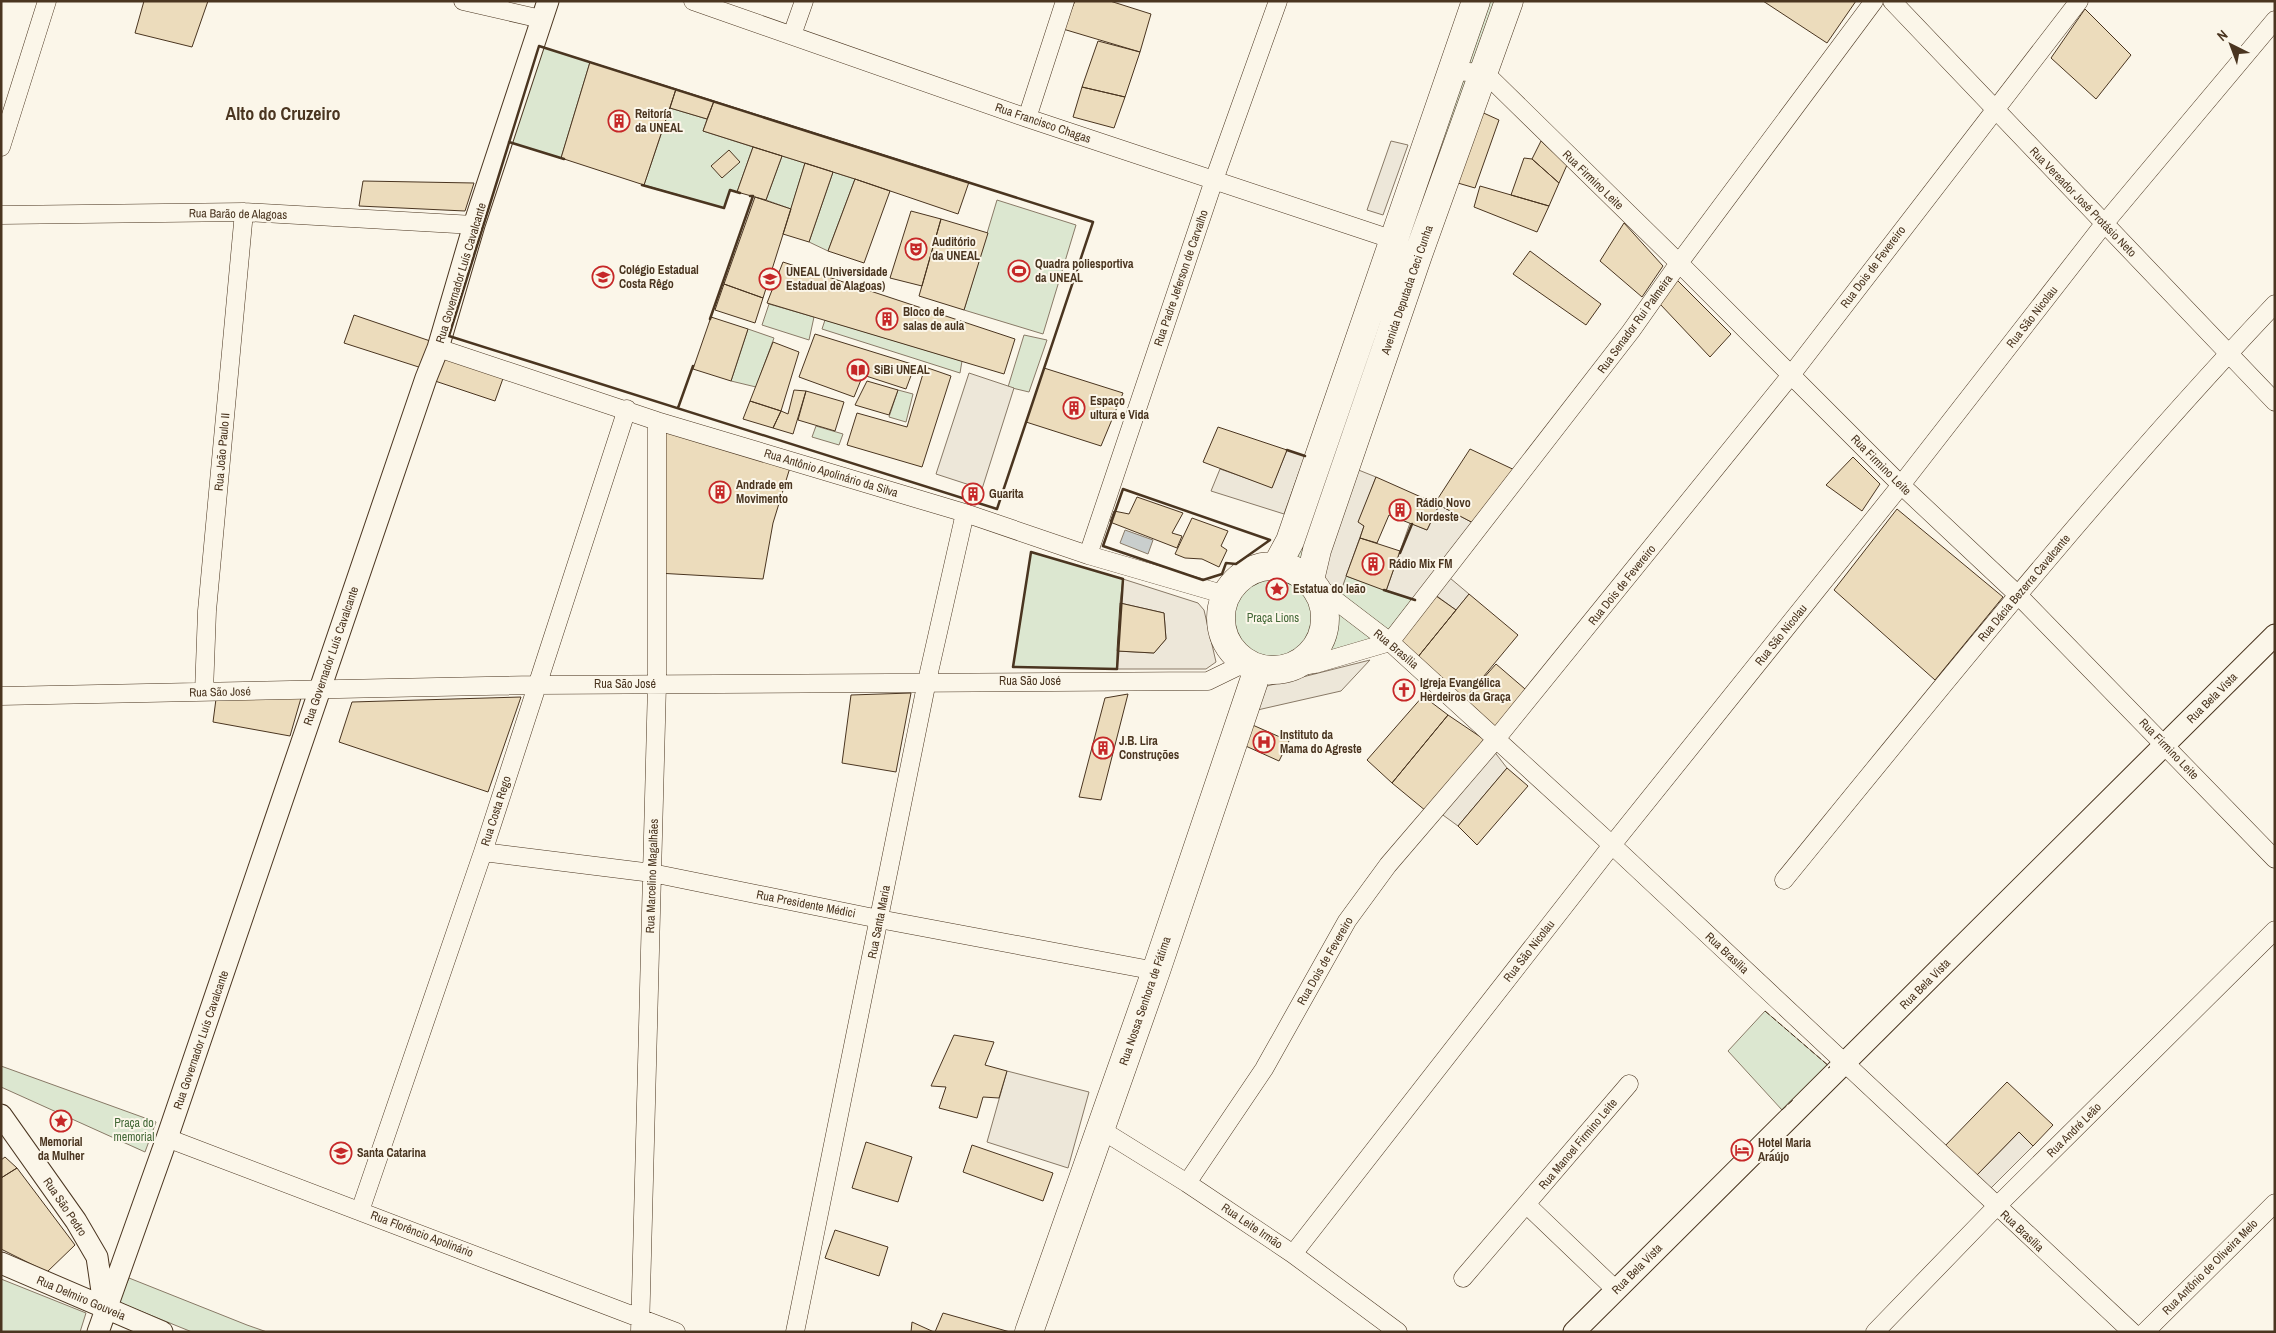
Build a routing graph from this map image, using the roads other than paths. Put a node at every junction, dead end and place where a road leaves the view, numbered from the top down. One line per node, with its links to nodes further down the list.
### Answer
1 (47, 1): 19 (street)
2 (463, 1): 12 (street)
3 (693, 1): 14 (street, Rua Francisco Chagas)
4 (804, 1): 14 (street)
5 (1065, 1): 18 (street)
6 (1278, 1): 20 (street, Rua Padre Jeferson de Carvalho)
7 (1476, 1): 15 (main road)
8 (1509, 1): 16 (main road, Avenida Deputada Ceci Cunha)
9 (1874, 1): 26 (street, Rua Senador Rui Palmeira)
10 (1892, 1): 17 (street, Rua Vereador José Protásio Neto)
11 (2079, 1): 17 (street, Rua Dois de Fevereiro)
12 (544, 10): 24 (street, Rua Governador Luís Cavalcante)
13 (2275, 20): 23 (street, Rua São Nicolau)
14 (792, 35): 18 (street, Rua Francisco Chagas)
15 (1452, 72): 16 (street); 25 (main road)
16 (1484, 74): 26 (street, Rua Firmino Leite); 38 (main road, Avenida Deputada Ceci Cunha)
17 (1994, 109): 23 (street, Rua Vereador José Protásio Neto); 30 (street, Rua Dois de Fevereiro)
18 (1027, 118): 20 (street, Rua Francisco Chagas)
19 (1, 147)
20 (1214, 180): 25 (street, Rua Francisco Chagas); 36 (street, Rua Padre Jeferson de Carvalho)
21 (244, 212): 22 (street, Rua Barão de Alagoas); 24 (street, Rua Barão de Alagoas); 50 (street, Rua João Paulo II)
22 (1, 215)
23 (2104, 224): 29 (street, Rua Vereador José Protásio Neto); 34 (street, Rua São Nicolau)
24 (474, 225): 28 (street, Rua Governador Luís Cavalcante)
25 (1394, 240): 37 (main road)
26 (1679, 263): 30 (street, Rua Firmino Leite); 42 (street, Rua Senador Rui Palmeira)
27 (2275, 304): 29 (street, Rua Dácia Bezerra Cavalcante)
28 (438, 348): 32 (street, Rua Antônio Apolinário da Silva); 49 (street, Rua Governador Luís Cavalcante)
29 (2228, 354): 31 (street, Rua Vereador José Protásio Neto); 39 (street, Rua Dácia Bezerra Cavalcante)
30 (1792, 374): 34 (street, Rua Firmino Leite); 53 (street, Rua Dois de Fevereiro)
31 (2275, 402)
32 (627, 410): 33 (street, Rua Antônio Apolinário da Silva); 47 (street, Rua Costa Rego)
33 (657, 420): 35 (street, Rua Antônio Apolinário da Silva); 48 (street, Rua Marcelino Magalhães)
34 (1901, 485): 39 (street, Rua Firmino Leite); 55 (street, Rua São Nicolau)
35 (965, 513): 36 (street, Rua Antônio Apolinário da Silva); 45 (street, Rua Santa Maria)
36 (1088, 555): 40 (street, Rua Antônio Apolinário da Silva)
37 (1277, 565): 38 (main road); 40 (main road)
38 (1312, 582): 42 (street, Rua Brasília); 44 (main road)
39 (2017, 594): 54 (street, Rua Firmino Leite); 59 (street, Rua Dácia Bezerra Cavalcante)
40 (1226, 595): 43 (main road)
41 (2275, 635): 54 (street, Rua Bela Vista)
42 (1390, 642): 44 (street); 53 (street, Rua Brasília)
43 (1251, 666): 44 (main road); 46 (street, Rua São José); 52 (main road, Rua Nossa Senhora de Fátima)
44 (1287, 669)
45 (927, 681): 46 (street, Rua São José); 48 (street, Rua São José); 60 (street, Rua Santa Maria)
46 (1208, 681): 52 (street)
47 (536, 684): 48 (street, Rua São José); 49 (street, Rua São José); 56 (street, Rua Costa Rego)
48 (657, 684): 58 (street, Rua Marcelino Magalhães)
49 (319, 690): 50 (street, Rua São José); 67 (street, Rua Governador Luís Cavalcante)
50 (204, 692): 51 (street, Rua São José)
51 (1, 696)
52 (1247, 703): 62 (main road, Rua Nossa Senhora de Fátima)
53 (1496, 739): 55 (street, Rua Brasília); 68 (street, Rua Dois de Fevereiro)
54 (2165, 744): 57 (street, Rua Firmino Leite); 63 (street, Rua Bela Vista)
55 (1612, 845): 63 (street, Rua Brasília); 73 (street, Rua São Nicolau)
56 (483, 852): 58 (street, Rua Presidente Médici); 72 (street, Rua Costa Rego)
57 (2275, 859)
58 (652, 873): 60 (street, Rua Presidente Médici); 78 (street, Rua Marcelino Magalhães)
59 (1784, 880)
60 (880, 919): 62 (street, Rua Presidente Médici); 82 (street, Rua Santa Maria)
61 (2275, 930): 71 (street, Rua André Leão)
62 (1156, 971): 66 (main road, Rua Nossa Senhora de Fátima)
63 (1844, 1065): 71 (street, Rua Brasília); 76 (street, Rua Bela Vista)
64 (1629, 1084): 70 (street, Rua Manoel Firmino Leite)
65 (1, 1115): 77 (street, Rua São Pedro)
66 (1100, 1130): 68 (street, Rua Leite Irmão); 83 (main road, Rua Nossa Senhora de Fátima)
67 (167, 1138): 72 (street, Rua Florêncio Apolinário); 77 (street, Rua Governador Luís Cavalcante)
68 (1187, 1183): 73 (street, Rua Leite Irmão)
69 (2275, 1202): 88 (street, Rua Antônio de Oliveira Melo)
70 (1527, 1205): 75 (street, Rua Manoel Firmino Leite); 76 (street)
71 (1996, 1207): 86 (street, Rua André Leão); 87 (street, Rua Brasília)
72 (360, 1211): 78 (street, Rua Florêncio Apolinário)
73 (1293, 1254): 84 (street, Rua Leite Irmão)
74 (1, 1263): 77 (street, Rua Delmiro Gouveia)
75 (1463, 1278)
76 (1616, 1290): 85 (street, Rua Bela Vista)
77 (104, 1308): 79 (street, Rua Governador Luís Cavalcante); 80 (street, Rua Delmiro Gouveia)
78 (640, 1325): 81 (street, Rua Florêncio Apolinário)
79 (98, 1332)
80 (162, 1332)
81 (676, 1332)
82 (795, 1332)
83 (1029, 1332)
84 (1398, 1332)
85 (1574, 1332)
86 (1875, 1332)
87 (2132, 1332)
88 (2145, 1332)

